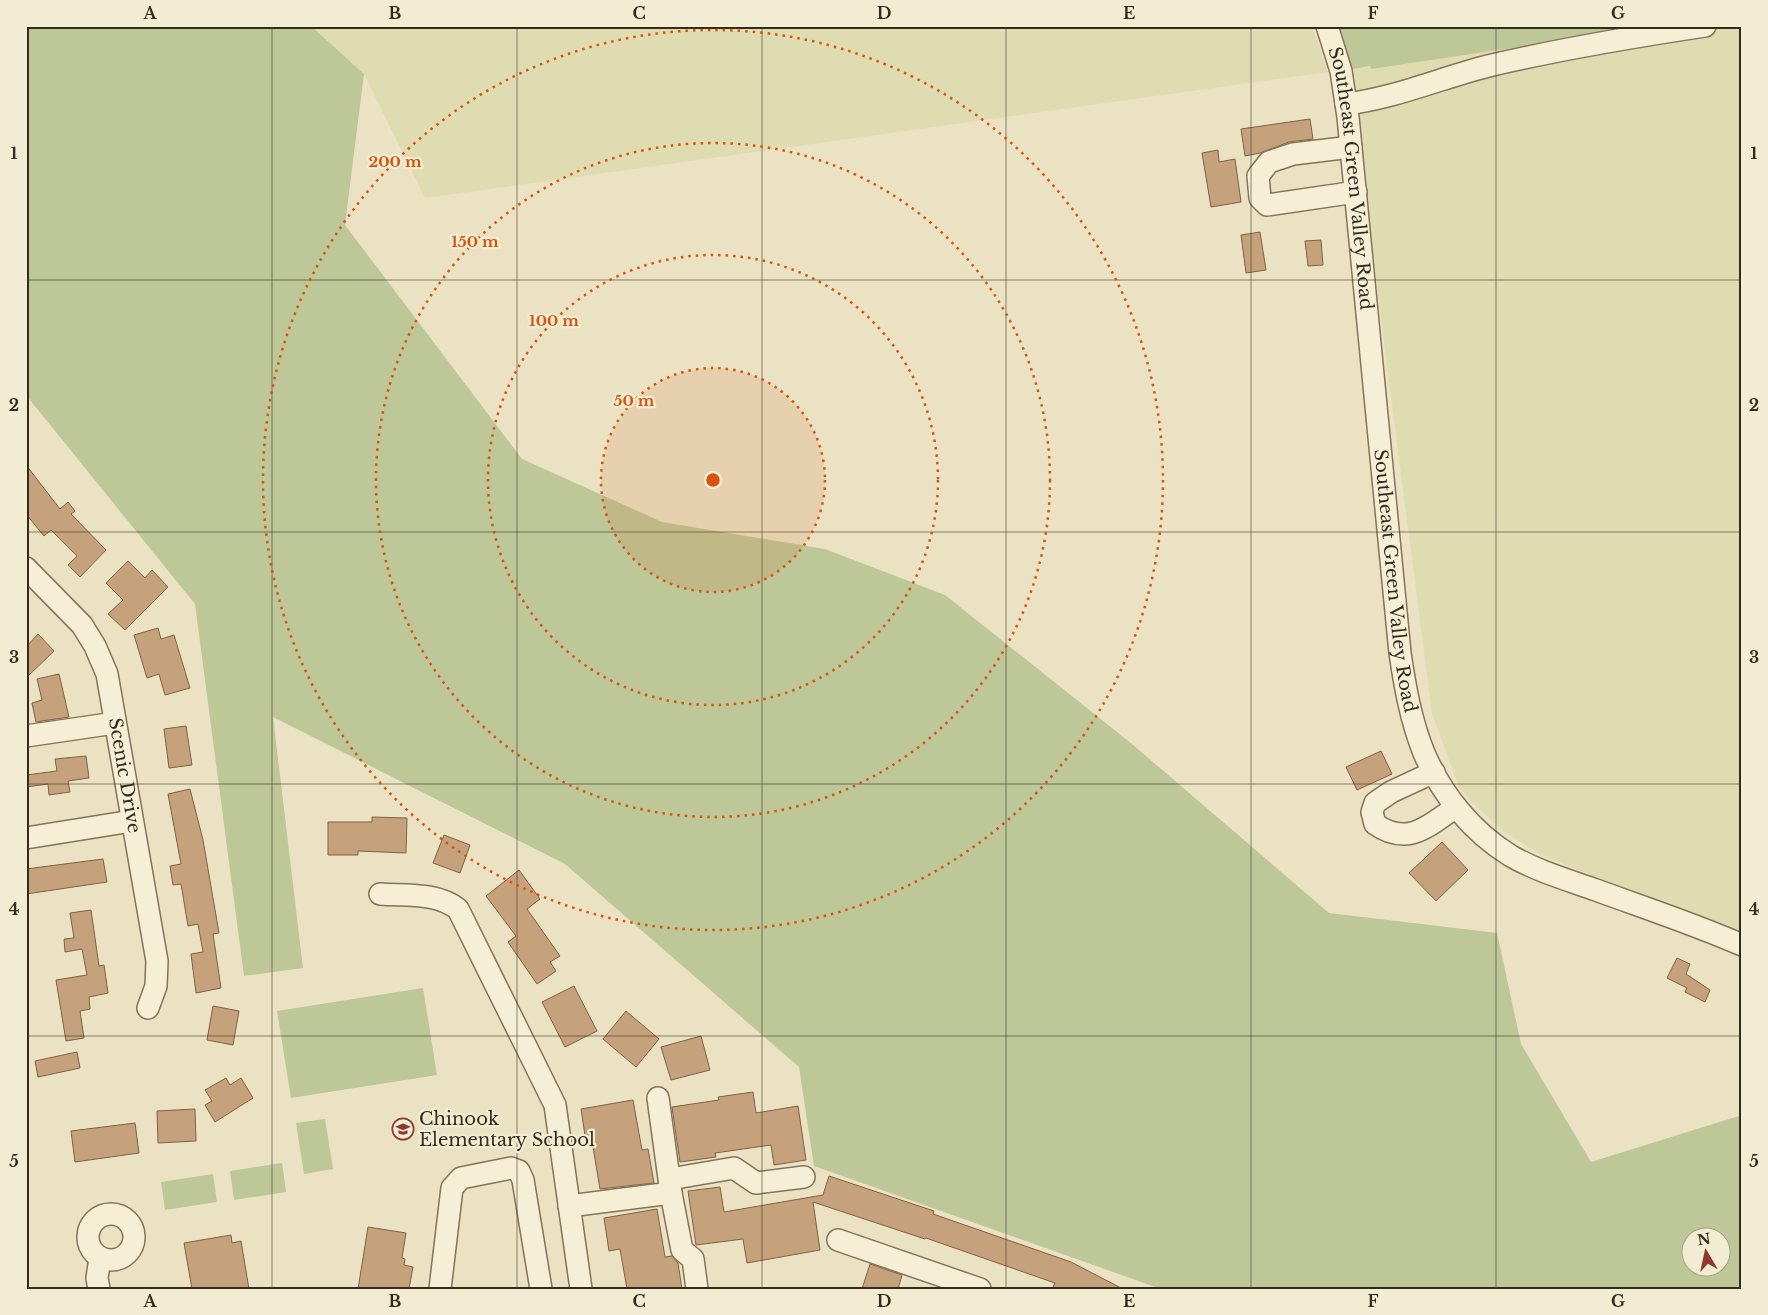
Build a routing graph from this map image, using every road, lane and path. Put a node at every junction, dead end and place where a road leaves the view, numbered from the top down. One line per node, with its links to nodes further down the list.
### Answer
1 (1327, 26): 3 (street, Southeast Green Valley Road)
2 (1705, 26): 3 (street)
3 (1346, 104): 4 (street, Southeast Green Valley Road)
4 (1351, 147): 5 (street, Southeast Green Valley Road); 5 (street)
5 (1356, 192): 9 (street, Southeast Green Valley Road)
6 (29, 576): 7 (street, Scenic Drive)
7 (115, 723): 8 (street); 11 (street, Scenic Drive)
8 (26, 736)
9 (1434, 772): 10 (street, Southeast Green Valley Road); 10 (street)
10 (1456, 807): 14 (street, Southeast Green Valley Road)
11 (132, 821): 12 (street); 15 (street, Scenic Drive)
12 (26, 838)
13 (380, 894): 19 (street)
14 (1740, 943)
15 (148, 1008)
16 (658, 1098): 18 (street)
17 (804, 1177): 18 (street)
18 (671, 1186): 19 (street); 27 (street)
19 (569, 1206): 26 (street)
20 (838, 1240): 22 (street)
21 (100, 1258): 23 (street)
22 (933, 1280): 28 (street)
23 (99, 1289)
24 (440, 1289): 25 (street)
25 (540, 1289)
26 (581, 1289)
27 (697, 1289)
28 (980, 1289)

